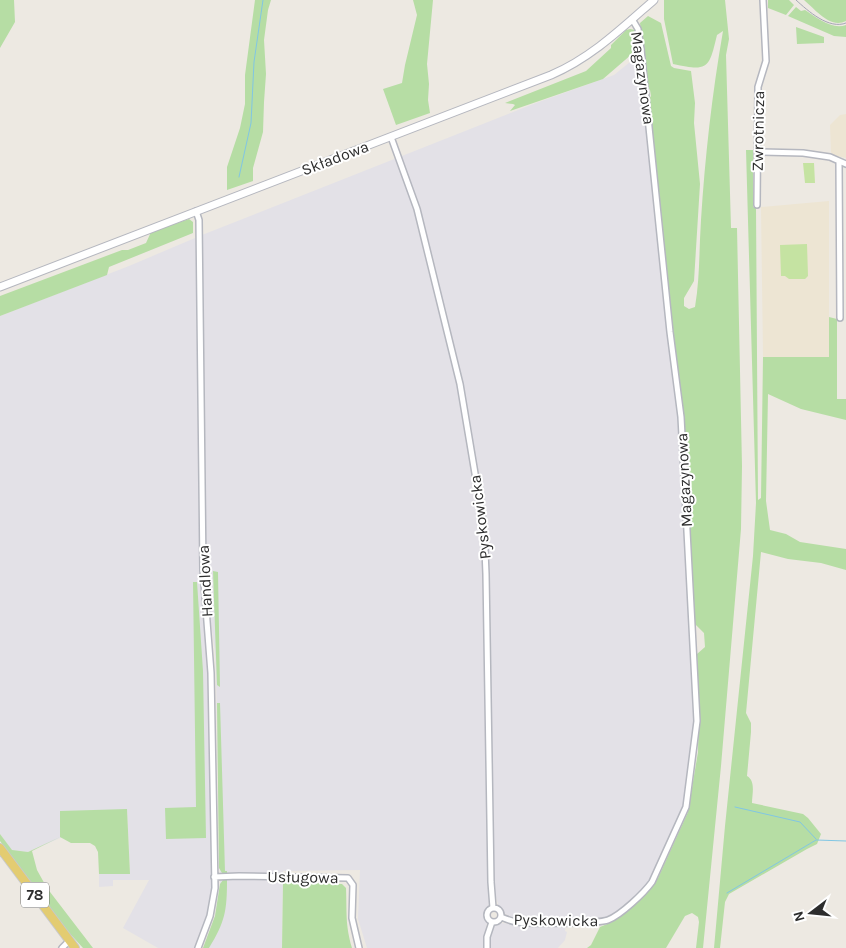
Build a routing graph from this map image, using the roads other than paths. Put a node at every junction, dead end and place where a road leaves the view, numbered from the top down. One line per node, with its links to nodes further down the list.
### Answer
1 (654, 0): 3 (main road, Składowa)
2 (763, 0): 5 (street, Zwrotnicza)
3 (632, 19): 4 (main road, Składowa); 20 (street, Magazynowa)
4 (391, 137): 11 (main road, Składowa); 18 (street, Pyskowicka)
5 (758, 152): 6 (street); 10 (street, Zwrotnicza)
6 (840, 162): 7 (street); 8 (street)
7 (846, 164)
8 (839, 183): 9 (street); 12 (street)
9 (846, 183)
10 (757, 204)
11 (196, 211): 14 (main road, Składowa); 17 (street, Handlowa)
12 (840, 244): 13 (street); 15 (street)
13 (846, 244)
14 (0, 287)
15 (840, 318)
16 (0, 848): 22 (main road, 78)
17 (214, 877): 25 (street, Handlowa); 26 (street, Usługowa)
18 (493, 908): 19 (street); 21 (street)
19 (501, 917): 20 (street, Pyskowicka); 21 (street)
20 (611, 919)
21 (492, 922): 27 (street)
22 (69, 941): 23 (street); 24 (main road, 78)
23 (62, 948)
24 (75, 948)
25 (198, 948)
26 (359, 948)
27 (487, 948)

